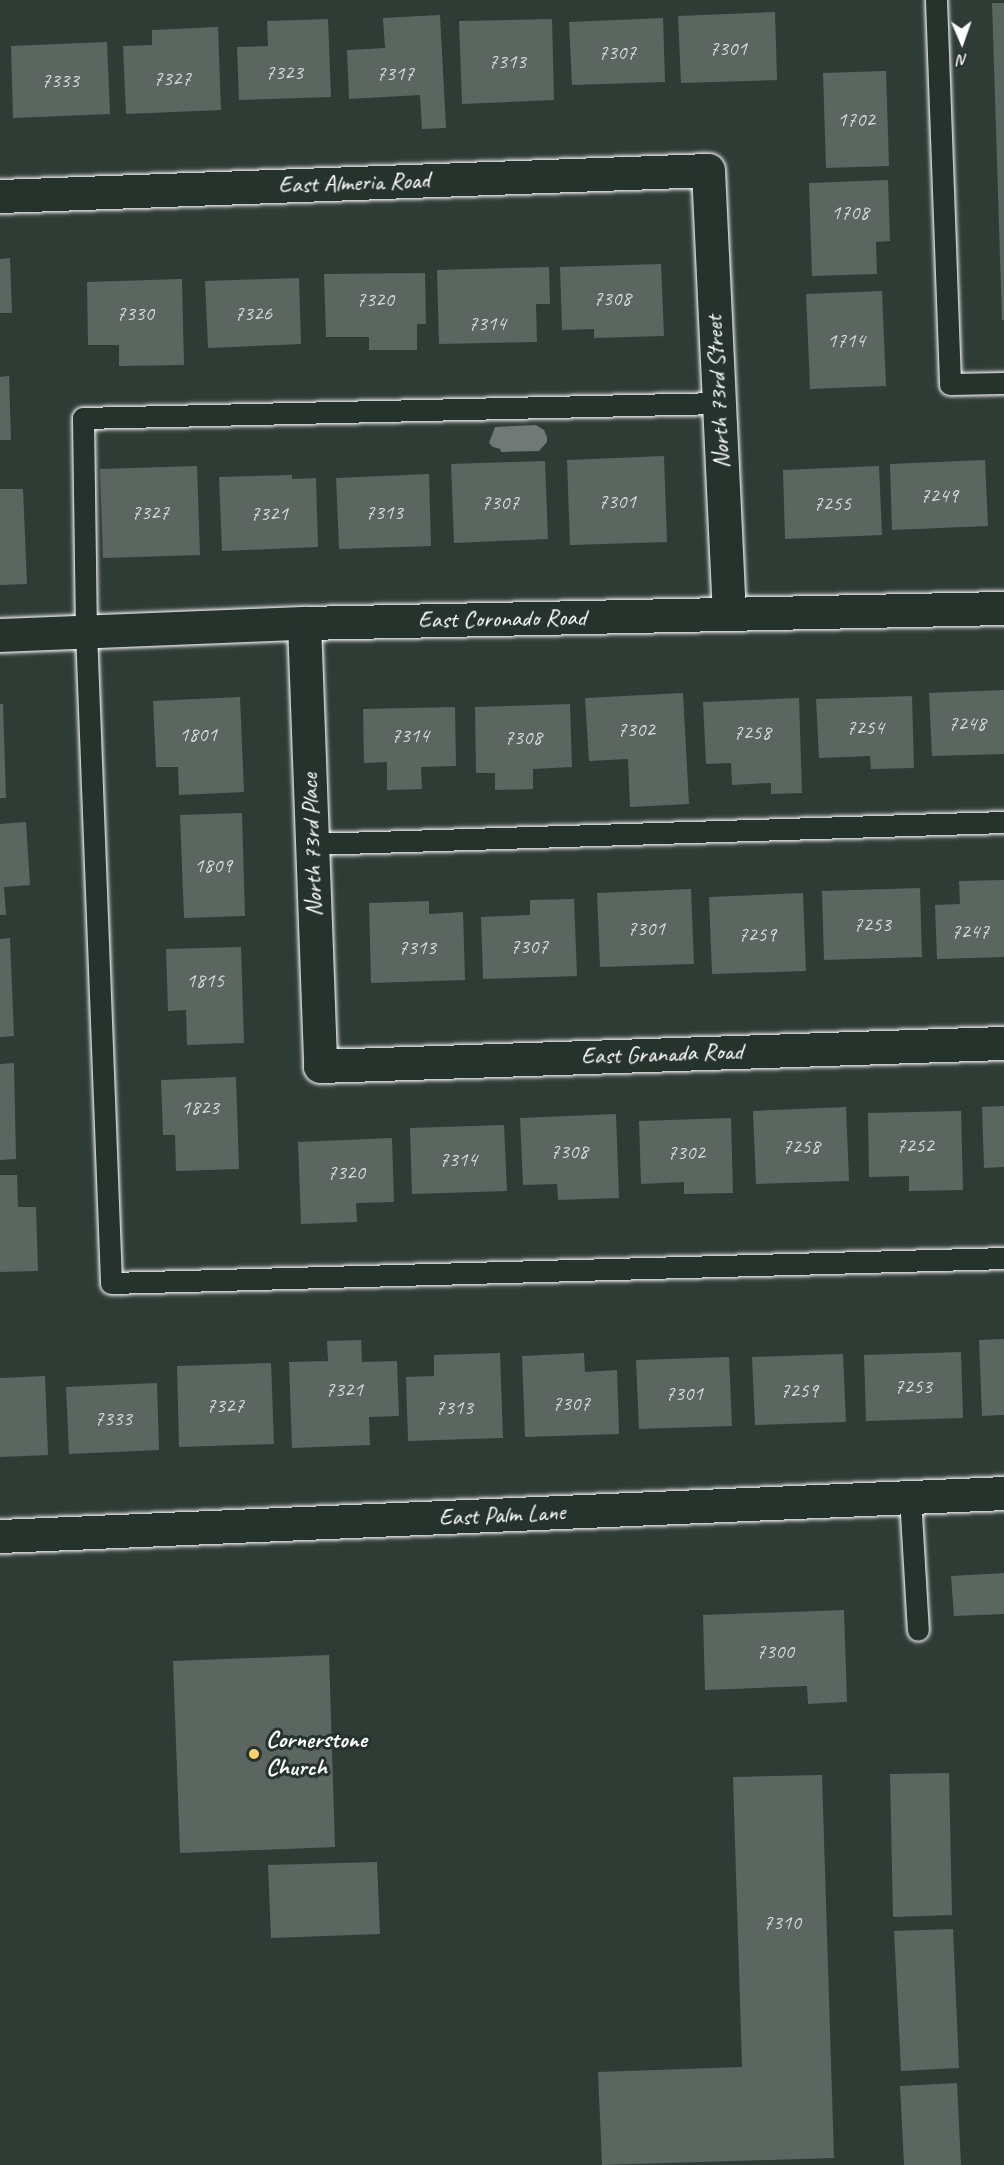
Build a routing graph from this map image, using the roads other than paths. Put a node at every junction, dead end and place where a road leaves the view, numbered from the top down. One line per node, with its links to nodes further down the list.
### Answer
1 (936, 0): 4 (lane)
2 (708, 170): 3 (street, East Almeria Road); 5 (street, North 73rd Street)
3 (0, 196)
4 (1004, 383)
5 (719, 403): 7 (street, North 73rd Street); 9 (lane)
6 (1004, 608): 7 (street, East Coronado Road)
7 (729, 614): 8 (street, East Coronado Road)
8 (304, 623): 9 (street, East Coronado Road); 12 (street, North 73rd Place)
9 (86, 631): 10 (street, East Coronado Road); 15 (lane)
10 (0, 635)
11 (1004, 822): 12 (lane)
12 (312, 844): 14 (street, North 73rd Place)
13 (1004, 1042): 14 (street, East Granada Road)
14 (320, 1066)
15 (1004, 1257)
16 (1004, 1493): 17 (street, East Palm Lane)
17 (910, 1497): 18 (street, East Palm Lane); 19 (lane)
18 (0, 1536)
19 (918, 1630)

